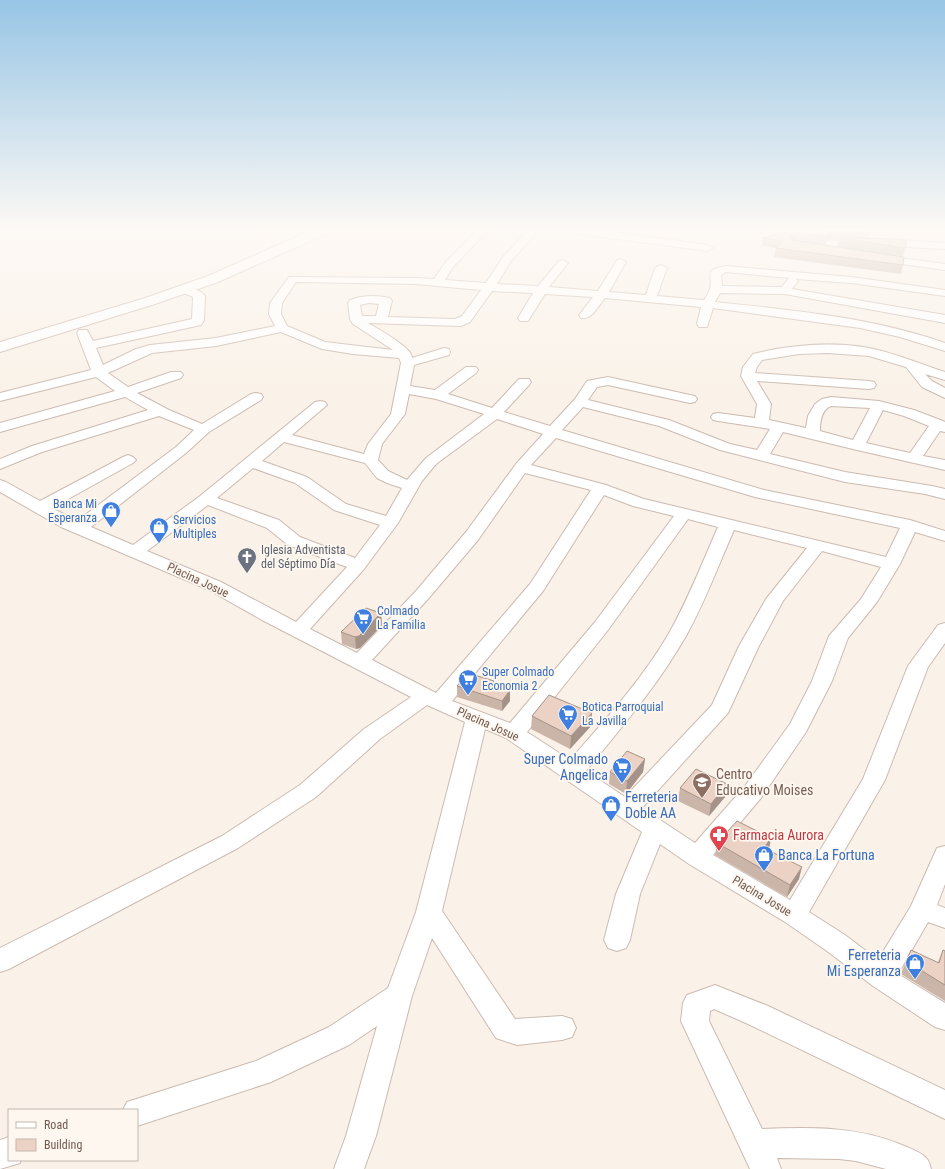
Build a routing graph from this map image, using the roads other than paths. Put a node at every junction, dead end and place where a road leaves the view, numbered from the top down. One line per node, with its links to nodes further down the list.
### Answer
1 (186, 286): 28 (street)
2 (192, 286): 12 (street)
3 (288, 286): 25 (street)
4 (474, 286): 10 (street)
5 (545, 286): 13 (street)
6 (607, 286): 16 (street)
7 (655, 286): 17 (street)
8 (788, 286): 14 (street)
9 (892, 286): 15 (street)
10 (489, 287): 13 (street); 22 (street)
11 (716, 288): 14 (street); 18 (street)
12 (182, 290): 29 (street); 30 (street)
13 (541, 290): 16 (street); 20 (street)
14 (785, 291): 23 (street)
15 (945, 293)
16 (601, 295): 17 (street); 19 (street)
17 (650, 299): 18 (street)
18 (708, 304): 24 (street); 26 (street)
19 (585, 315)
20 (524, 318)
21 (356, 319): 22 (street); 22 (street); 34 (street)
22 (381, 319)
23 (945, 319)
24 (703, 324)
25 (282, 328): 34 (street); 37 (street)
26 (889, 331): 31 (street); 33 (street)
27 (83, 333): 29 (street)
28 (0, 342)
29 (89, 346): 37 (street)
30 (0, 347)
31 (945, 347)
32 (444, 352): 34 (street)
33 (868, 352): 35 (street); 39 (street)
34 (407, 359): 43 (street)
35 (910, 366): 40 (street); 45 (street)
36 (471, 370): 46 (street)
37 (99, 372): 44 (street); 47 (street)
38 (176, 376): 44 (street)
39 (748, 376): 42 (street); 56 (street)
40 (945, 376)
41 (524, 382): 54 (street)
42 (869, 385)
43 (402, 389): 46 (street); 68 (street)
44 (127, 392): 53 (street); 59 (street)
45 (945, 394)
46 (438, 395): 54 (street)
47 (0, 397)
48 (256, 397): 60 (street)
49 (690, 399): 50 (street)
50 (580, 402): 61 (street); 65 (street)
51 (320, 405): 63 (street)
52 (879, 405): 57 (street); 62 (street); 64 (street)
53 (161, 411): 60 (street); 70 (street)
54 (495, 413): 61 (street); 74 (street)
55 (718, 417): 56 (street)
56 (762, 423): 58 (street)
57 (942, 426): 66 (street)
58 (779, 427): 62 (street); 65 (street)
59 (0, 428)
60 (204, 429): 83 (street)
61 (552, 431): 72 (street); 82 (street)
62 (813, 434): 64 (street)
63 (282, 436): 68 (street); 69 (street)
64 (857, 446): 66 (street)
65 (761, 456): 76 (street)
66 (914, 458): 71 (street)
67 (128, 460): 78 (street)
68 (370, 460): 74 (street)
69 (251, 462): 77 (street); 80 (street)
70 (0, 464)
71 (945, 465)
72 (521, 467): 75 (street); 91 (street)
73 (0, 486): 78 (street, Placina Josue)
74 (411, 486): 80 (street)
75 (600, 488): 79 (street); 92 (street)
76 (945, 494)
77 (206, 498): 86 (street); 88 (street)
78 (40, 508): 83 (street, Placina Josue)
79 (684, 513): 81 (street); 94 (street)
80 (390, 523): 88 (street)
81 (728, 524): 85 (street); 95 (street)
82 (910, 526): 84 (street); 87 (street)
83 (79, 528): 86 (street, Placina Josue)
84 (945, 536)
85 (818, 545): 87 (street); 96 (street)
86 (135, 552): 90 (street, Placina Josue)
87 (891, 564): 99 (street)
88 (358, 565): 90 (street)
89 (945, 629): 102 (street)
90 (298, 631): 91 (street, Placina Josue)
91 (359, 662): 92 (street, Placina Josue)
92 (433, 699): 93 (street, Placina Josue); 105 (street)
93 (477, 717): 94 (street, Placina Josue); 101 (street)
94 (514, 733): 95 (street, Placina Josue)
95 (573, 772): 96 (street, Placina Josue)
96 (627, 810): 97 (street, Placina Josue)
97 (655, 829): 99 (street, Placina Josue); 104 (street)
98 (945, 855): 100 (street)
99 (697, 857): 102 (street, Placina Josue)
100 (922, 910): 103 (street); 106 (street)
101 (428, 912): 107 (street); 109 (street)
102 (794, 915): 106 (street, Placina Josue)
103 (945, 918)
104 (617, 940)
105 (0, 960)
106 (882, 978): 108 (street, Placina Josue)
107 (399, 996): 111 (street); 113 (street)
108 (945, 1018)
109 (562, 1028)
110 (945, 1105): 112 (street)
111 (138, 1112)
112 (760, 1156): 114 (street)
113 (350, 1169)
114 (916, 1169)

